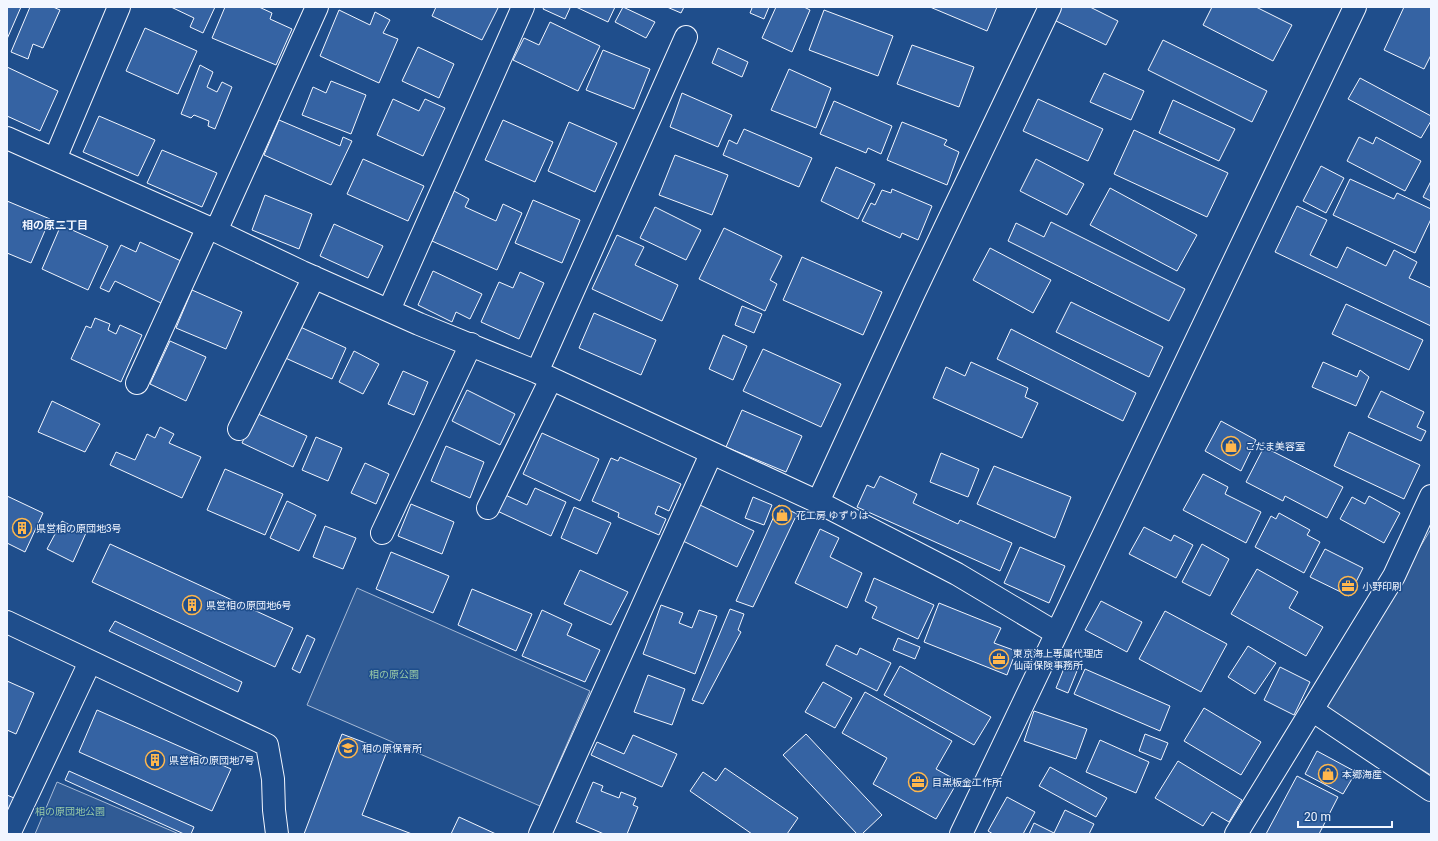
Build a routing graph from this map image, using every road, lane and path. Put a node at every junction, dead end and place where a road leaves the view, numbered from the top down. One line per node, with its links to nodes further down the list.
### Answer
1 (119, 7): 8 (street)
2 (317, 7): 9 (street)
3 (523, 7): 11 (street)
4 (1050, 7): 18 (street)
5 (1355, 7): 22 (street)
6 (686, 37): 13 (street)
7 (7, 138): 8 (street)
8 (55, 159): 9 (street)
9 (212, 229): 10 (street); 14 (street)
10 (314, 277): 11 (street); 15 (street)
11 (389, 310): 12 (street)
12 (471, 344): 13 (street); 20 (street)
13 (544, 375): 16 (street); 19 (street)
14 (137, 383)
15 (239, 429)
16 (711, 454): 18 (street); 28 (street)
17 (1431, 496): 24 (street)
18 (818, 502): 22 (street)
19 (488, 508)
20 (382, 533)
21 (7, 622): 23 (street)
22 (1056, 633): 29 (street)
23 (90, 662): 26 (street); 27 (street)
24 (1312, 710): 25 (street); 30 (street)
25 (1431, 790)
26 (9, 834)
27 (277, 834)
28 (540, 834)
29 (961, 834)
30 (1236, 834)

